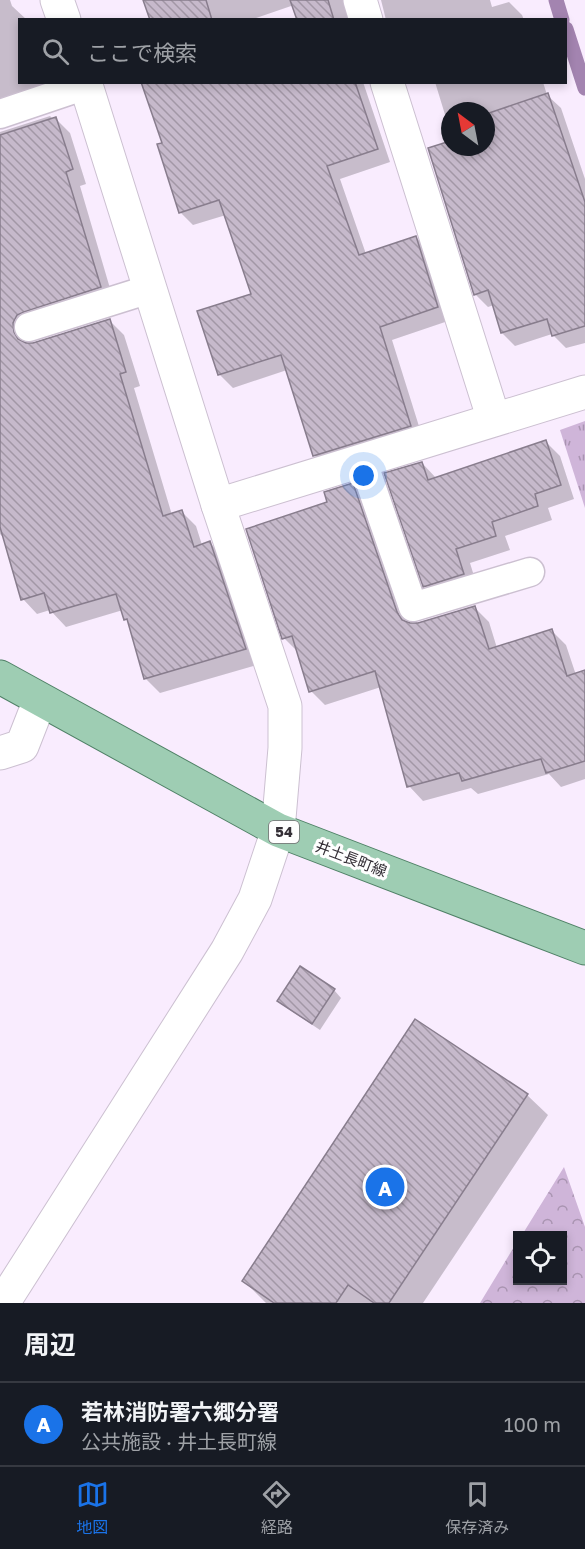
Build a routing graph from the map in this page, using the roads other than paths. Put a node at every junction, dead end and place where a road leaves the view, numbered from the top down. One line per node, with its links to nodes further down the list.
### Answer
1 (57, 0): 3 (street)
2 (360, 0): 4 (street)
3 (63, 18)
4 (365, 18)
5 (85, 84): 7 (lane); 8 (street)
6 (388, 84): 11 (street)
7 (0, 114)
8 (150, 289): 9 (lane); 13 (street)
9 (29, 327)
10 (585, 392): 11 (street)
11 (494, 420): 12 (street)
12 (362, 459): 13 (street); 14 (lane)
13 (218, 505): 18 (street)
14 (530, 572)
15 (0, 677): 16 (main road, 井土長町線 / 54)
16 (40, 700): 17 (street); 18 (main road, 井土長町線 / 54)
17 (0, 753)
18 (278, 830): 19 (main road, 井土長町線 / 54); 20 (street)
19 (585, 948)
20 (3, 1303)

